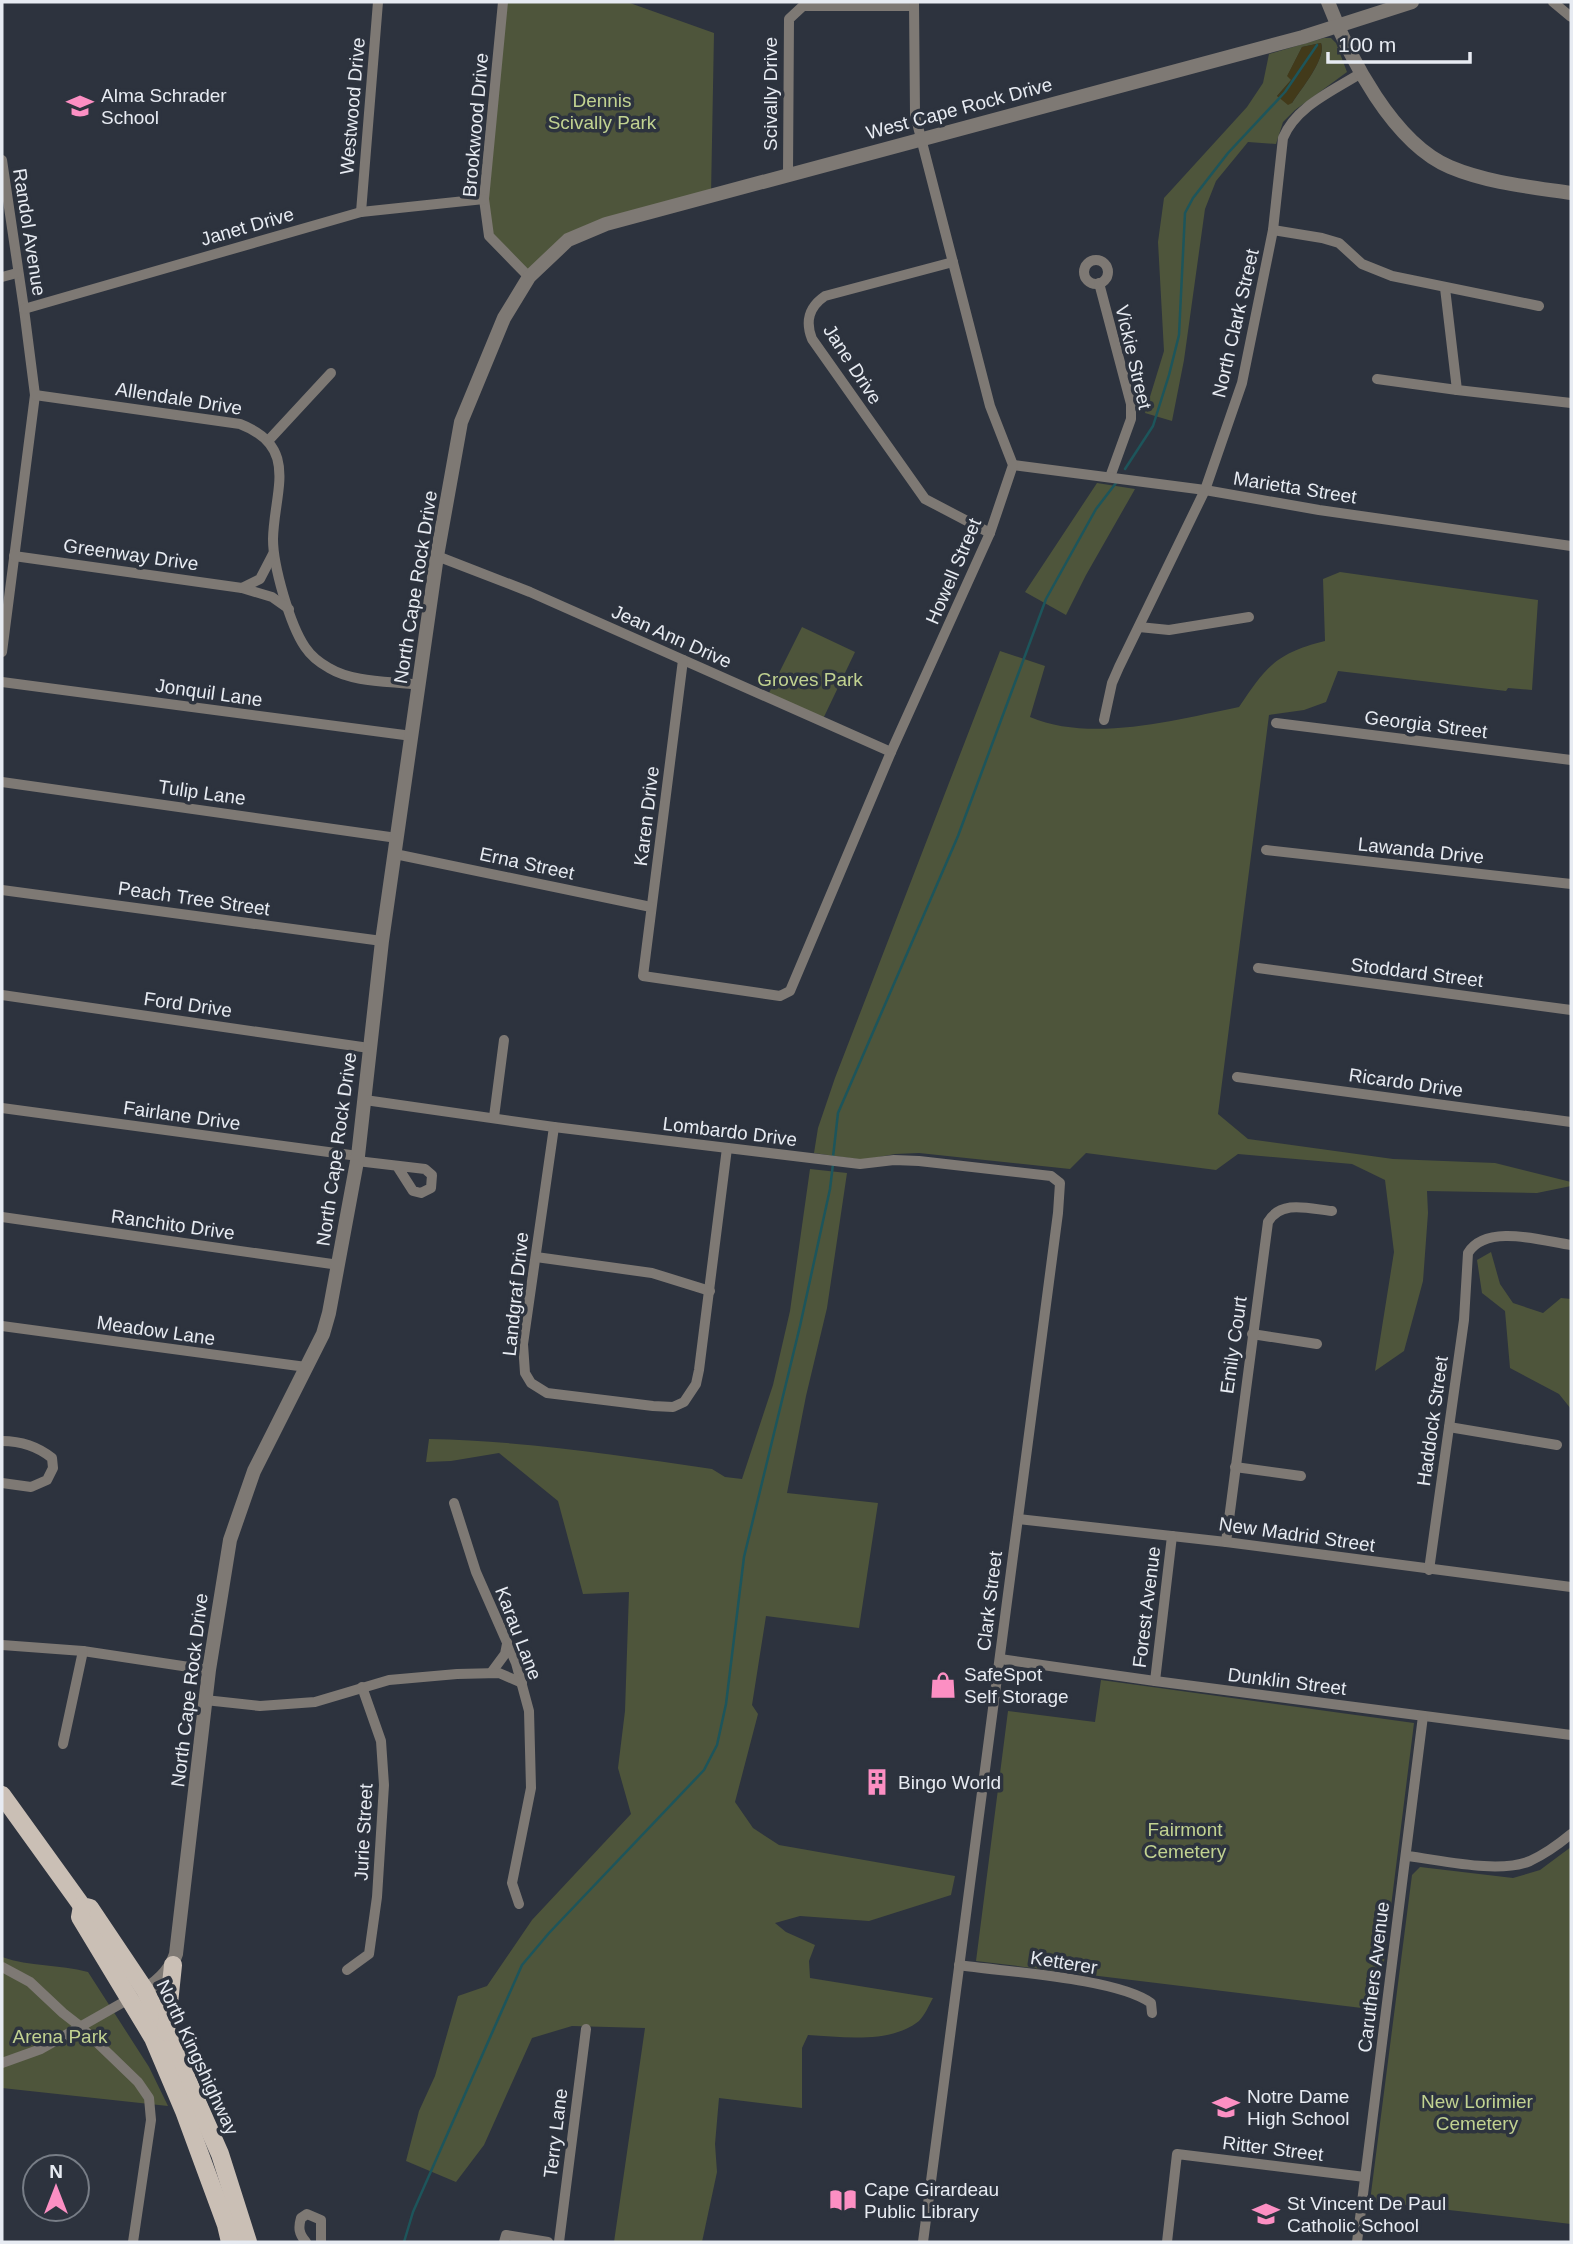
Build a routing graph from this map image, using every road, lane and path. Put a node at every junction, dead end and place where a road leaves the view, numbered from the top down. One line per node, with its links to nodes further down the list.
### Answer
1 (378, 2): 15 (street, Westwood Drive)
2 (503, 2): 14 (street, Brookwood Drive)
3 (1328, 2): 8 (street)
4 (1412, 2): 8 (street, West Cape Rock Drive)
5 (1553, 2): 7 (street)
6 (914, 4): 10 (street); 12 (street, Scivally Drive)
7 (1571, 17)
8 (1337, 27): 9 (street); 10 (street, West Cape Rock Drive)
9 (1361, 72): 13 (street); 16 (street, North Clark Street)
10 (920, 138): 12 (street, West Cape Rock Drive); 17 (street)
11 (2, 160): 18 (street, Randol Avenue)
12 (788, 173): 20 (street, West Cape Rock Drive)
13 (1571, 193)
14 (484, 199): 15 (street, Janet Drive); 20 (street, Brookwood Drive)
15 (361, 212): 24 (street, Janet Drive)
16 (1273, 230): 22 (street); 33 (street, North Clark Street)
17 (953, 262): 31 (street); 34 (street, Jane Drive)
18 (18, 274): 19 (street); 24 (street, Randol Avenue)
19 (2, 277)
20 (529, 277): 38 (street, North Cape Rock Drive)
21 (1099, 283): 32 (street, Vickie Street)
22 (1446, 288): 23 (street); 27 (street)
23 (1539, 306)
24 (24, 309): 28 (street)
25 (331, 373): 30 (street)
26 (1377, 379): 27 (street)
27 (1457, 390): 29 (street)
28 (35, 395): 30 (street, Allendale Drive); 37 (street)
29 (1571, 403)
30 (268, 441): 36 (street)
31 (1013, 465): 32 (street, Marietta Street); 34 (street, Howell Street)
32 (1110, 477): 33 (street, Marietta Street)
33 (1205, 490): 35 (street, Marietta Street); 42 (street, North Clark Street)
34 (990, 533): 50 (street, Howell Street)
35 (1571, 546)
36 (273, 554): 39 (street); 40 (street)
37 (14, 555): 39 (street, Greenway Drive); 43 (street)
38 (437, 556): 44 (street, Jean Ann Drive); 46 (street, North Cape Rock Drive)
39 (243, 588): 40 (street, Greenway Drive)
40 (289, 609): 46 (street)
41 (1249, 617): 42 (street)
42 (1139, 627): 47 (street, North Clark Street)
43 (2, 652)
44 (684, 660): 50 (street, Jean Ann Drive); 58 (street, Karen Drive)
45 (2, 682): 49 (street, Jonquil Lane)
46 (419, 685): 49 (street, North Cape Rock Drive)
47 (1104, 720)
48 (1276, 723): 51 (street, Georgia Street)
49 (412, 736): 53 (street, North Cape Rock Drive)
50 (891, 752): 61 (street, Howell Street)
51 (1571, 760)
52 (2, 782): 53 (street, Tulip Lane)
53 (397, 838): 55 (street, North Cape Rock Drive)
54 (1266, 850): 56 (street, Lawanda Drive)
55 (395, 854): 58 (street, Erna Street); 59 (street, North Cape Rock Drive)
56 (1571, 884)
57 (2, 890): 59 (street, Peach Tree Street)
58 (652, 907): 61 (street, Karen Drive)
59 (382, 941): 65 (street, North Cape Rock Drive)
60 (1258, 968): 63 (street, Stoddard Street)
61 (643, 976)
62 (2, 995): 65 (street, Ford Drive)
63 (1571, 1010)
64 (504, 1040): 69 (street)
65 (369, 1048): 67 (street, North Cape Rock Drive)
66 (1237, 1077): 70 (street, Ricardo Drive)
67 (365, 1100): 69 (street, Lombardo Drive); 73 (street, North Cape Rock Drive)
68 (2, 1108): 73 (street, Fairlane Drive)
69 (494, 1117): 71 (street, Lombardo Drive)
70 (1571, 1122)
71 (554, 1126): 72 (street, Lombardo Drive); 79 (street, Landgraf Drive)
72 (727, 1148): 76 (street, Lombardo Drive); 81 (street, Landgraf Drive)
73 (357, 1158): 74 (street, Fairlane Drive); 80 (street, North Cape Rock Drive)
74 (397, 1166)
75 (1332, 1211): 83 (street, Emily Court)
76 (1058, 1213): 93 (street, Clark Street)
77 (2, 1217): 80 (street, Ranchito Drive)
78 (1571, 1245): 86 (street, Haddock Street)
79 (536, 1257): 81 (street); 81 (street, Landgraf Drive)
80 (339, 1265): 85 (street, North Cape Rock Drive)
81 (710, 1291)
82 (2, 1326): 85 (street, Meadow Lane)
83 (1252, 1335): 84 (street); 89 (street, Emily Court)
84 (1317, 1344)
85 (306, 1367): 102 (street, North Cape Rock Drive)
86 (1449, 1427): 88 (street); 96 (street, Haddock Street)
87 (2, 1441): 91 (street)
88 (1557, 1445)
89 (1235, 1467): 90 (street); 95 (street, Emily Court)
90 (1301, 1476)
91 (2, 1483)
92 (454, 1503): 98 (street, Karau Lane)
93 (1018, 1519): 94 (street, New Madrid Street); 101 (street, Clark Street)
94 (1172, 1536): 95 (street, New Madrid Street); 104 (street, Forest Avenue)
95 (1226, 1542): 96 (street, New Madrid Street)
96 (1429, 1570): 97 (street, New Madrid Street)
97 (1571, 1587)
98 (507, 1644): 103 (street); 105 (street, Karau Lane)
99 (2, 1645): 100 (street)
100 (83, 1651): 102 (street); 110 (street)
101 (1000, 1659): 104 (street, Dunklin Street); 117 (street, Clark Street)
102 (209, 1670): 107 (street, North Cape Rock Drive)
103 (491, 1673): 105 (street); 106 (street)
104 (1155, 1681): 108 (street, Dunklin Street)
105 (522, 1683): 114 (street, Karau Lane)
106 (362, 1687): 107 (street); 119 (street, Jurie Street)
107 (205, 1700): 116 (street, North Cape Rock Drive)
108 (1423, 1716): 109 (street, Dunklin Street); 113 (street, Caruthers Avenue)
109 (1571, 1734)
110 (63, 1744)
111 (2, 1795): 115 (main road, North Kingshighway)
112 (1571, 1834): 113 (street)
113 (1407, 1856): 127 (street, Caruthers Avenue)
114 (519, 1904)
115 (82, 1906): 120 (main road, North Kingshighway); 121 (main road, North Kingshighway)
116 (173, 1965): 120 (street); 125 (main road)
117 (959, 1965): 122 (street, Ketterer); 136 (street, Clark Street)
118 (2, 1967): 123 (street)
119 (347, 1970)
120 (145, 1990): 121 (street); 125 (main road, North Kingshighway)
121 (129, 1998): 123 (street); 129 (main road, North Kingshighway)
122 (1152, 2013)
123 (81, 2027): 126 (street); 128 (street)
124 (586, 2029): 135 (street, Terry Lane)
125 (166, 2032): 130 (main road, North Kingshighway)
126 (2, 2063)
127 (1365, 2177): 137 (street, Ritter Street); 138 (street, Caruthers Avenue)
128 (132, 2242)
129 (230, 2242)
130 (248, 2242)
131 (306, 2242): 132 (street)
132 (321, 2242)
133 (505, 2242): 134 (street)
134 (548, 2242)
135 (559, 2242)
136 (923, 2242)
137 (1167, 2242)
138 (1357, 2242)

